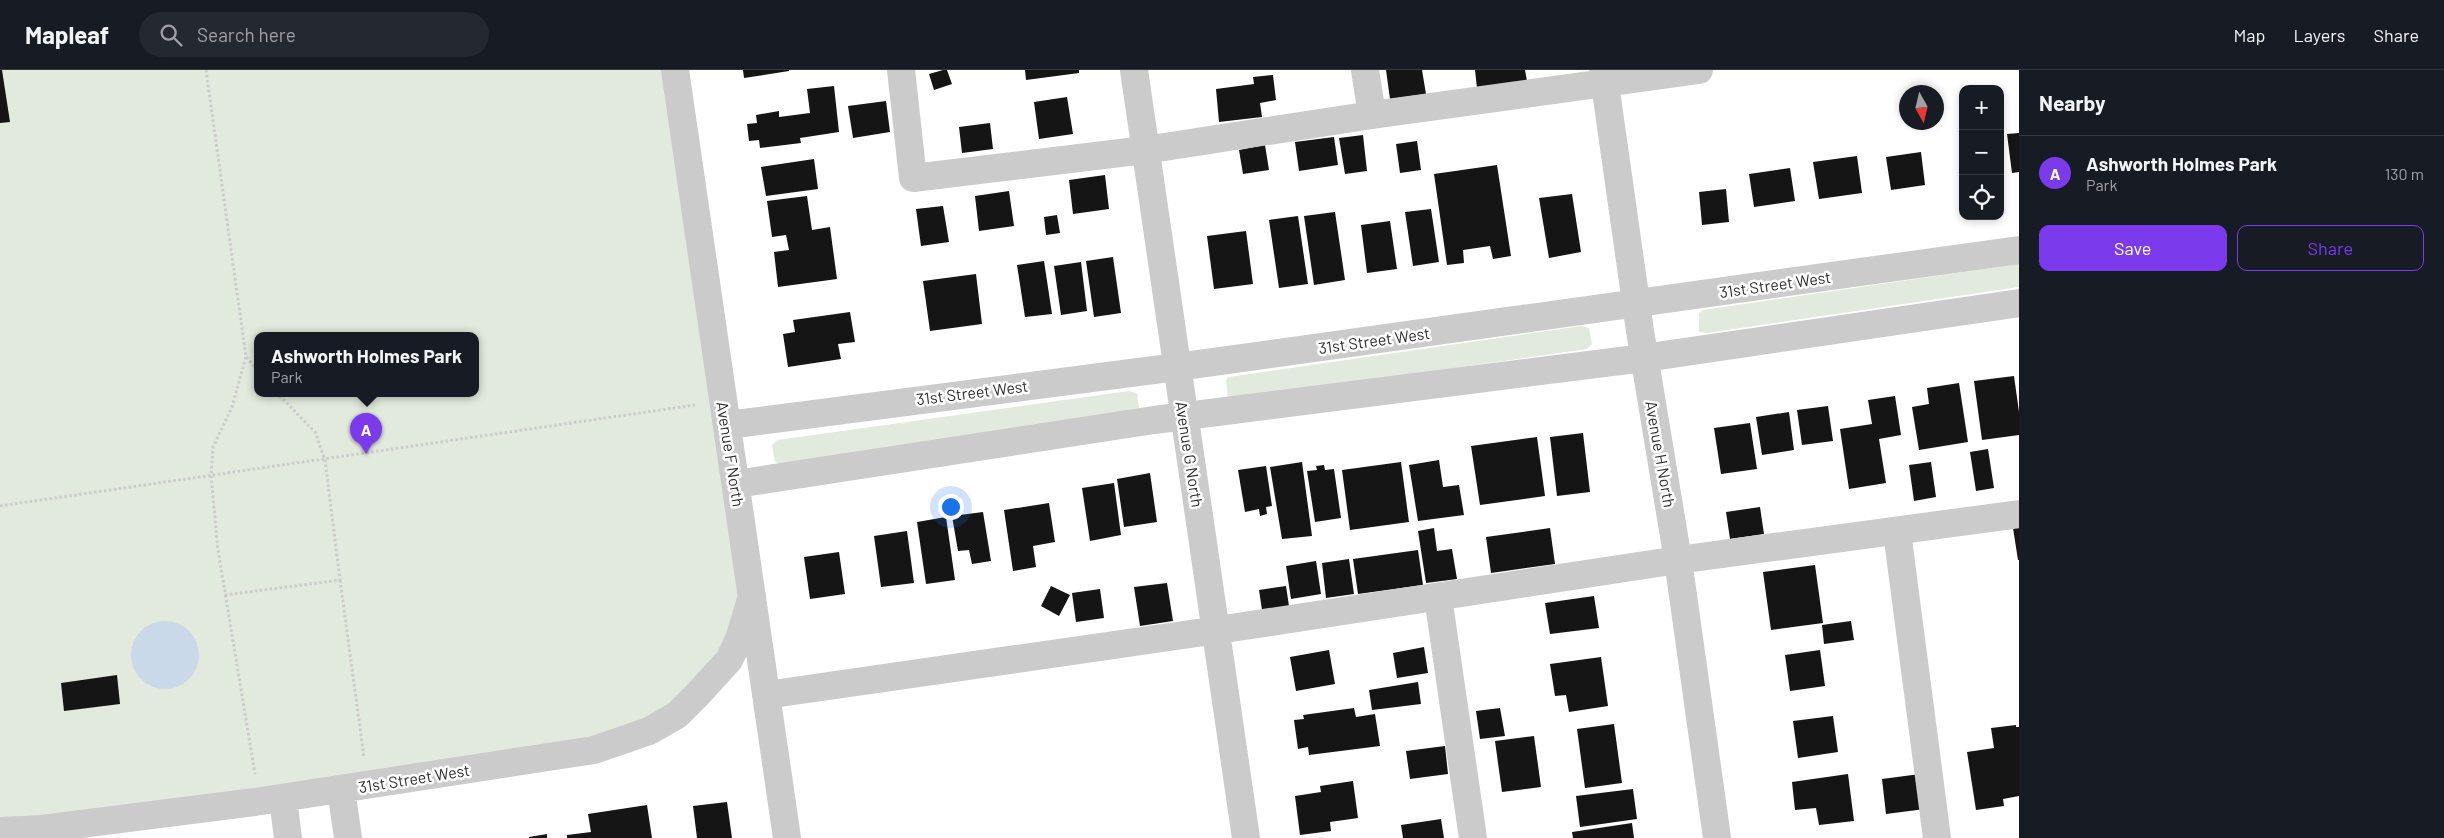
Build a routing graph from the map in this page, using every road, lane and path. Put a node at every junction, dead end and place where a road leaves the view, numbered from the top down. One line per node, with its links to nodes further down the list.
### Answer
1 (206, 70): 13 (path)
2 (675, 70): 18 (street, Avenue F North)
3 (901, 70): 9 (street)
4 (1134, 70): 9 (street, Avenue G North)
5 (1365, 70): 8 (street)
6 (1699, 70): 7 (street)
7 (1604, 77): 8 (street); 12 (street, Avenue H North)
8 (1372, 115): 9 (street)
9 (1144, 150): 16 (street, Avenue G North)
10 (2019, 250): 12 (street, 31st Street West)
11 (2019, 303): 14 (street)
12 (1636, 304): 14 (street, Avenue H North); 16 (street, 31st Street West)
13 (246, 357): 15 (path); 21 (path)
14 (1644, 358): 19 (street); 26 (street, Avenue H North)
15 (254, 366)
16 (1177, 367): 18 (street, 31st Street West); 19 (street, Avenue G North)
17 (282, 397): 20 (path)
18 (726, 413): 20 (path); 22 (street, Avenue F North)
19 (1185, 417): 22 (street); 31 (street, Avenue G North)
20 (324, 460): 21 (path); 27 (path)
21 (211, 475): 23 (path); 28 (path)
22 (736, 484): 29 (street, Avenue F North)
23 (0, 506)
24 (2019, 514): 25 (street)
25 (1897, 532): 26 (street); 44 (street)
26 (1678, 560): 30 (street); 43 (street, Avenue H North)
27 (340, 580): 28 (path); 33 (path)
28 (225, 595): 35 (path)
29 (752, 596): 32 (street, Avenue F North); 33 (street, 31st Street West)
30 (1438, 597): 31 (street); 42 (street)
31 (1218, 630): 32 (street); 41 (street, Avenue G North)
32 (766, 695): 40 (street, Avenue F North)
33 (354, 787): 34 (street, 31st Street West); 39 (street)
34 (283, 798): 35 (street, 31st Street West); 38 (street)
35 (255, 802): 37 (street, 31st Street West)
36 (0, 831): 37 (street, 31st Street West)
37 (43, 833)
38 (288, 838)
39 (348, 838)
40 (787, 838)
41 (1246, 838)
42 (1473, 838)
43 (1717, 838)
44 (1937, 838)

